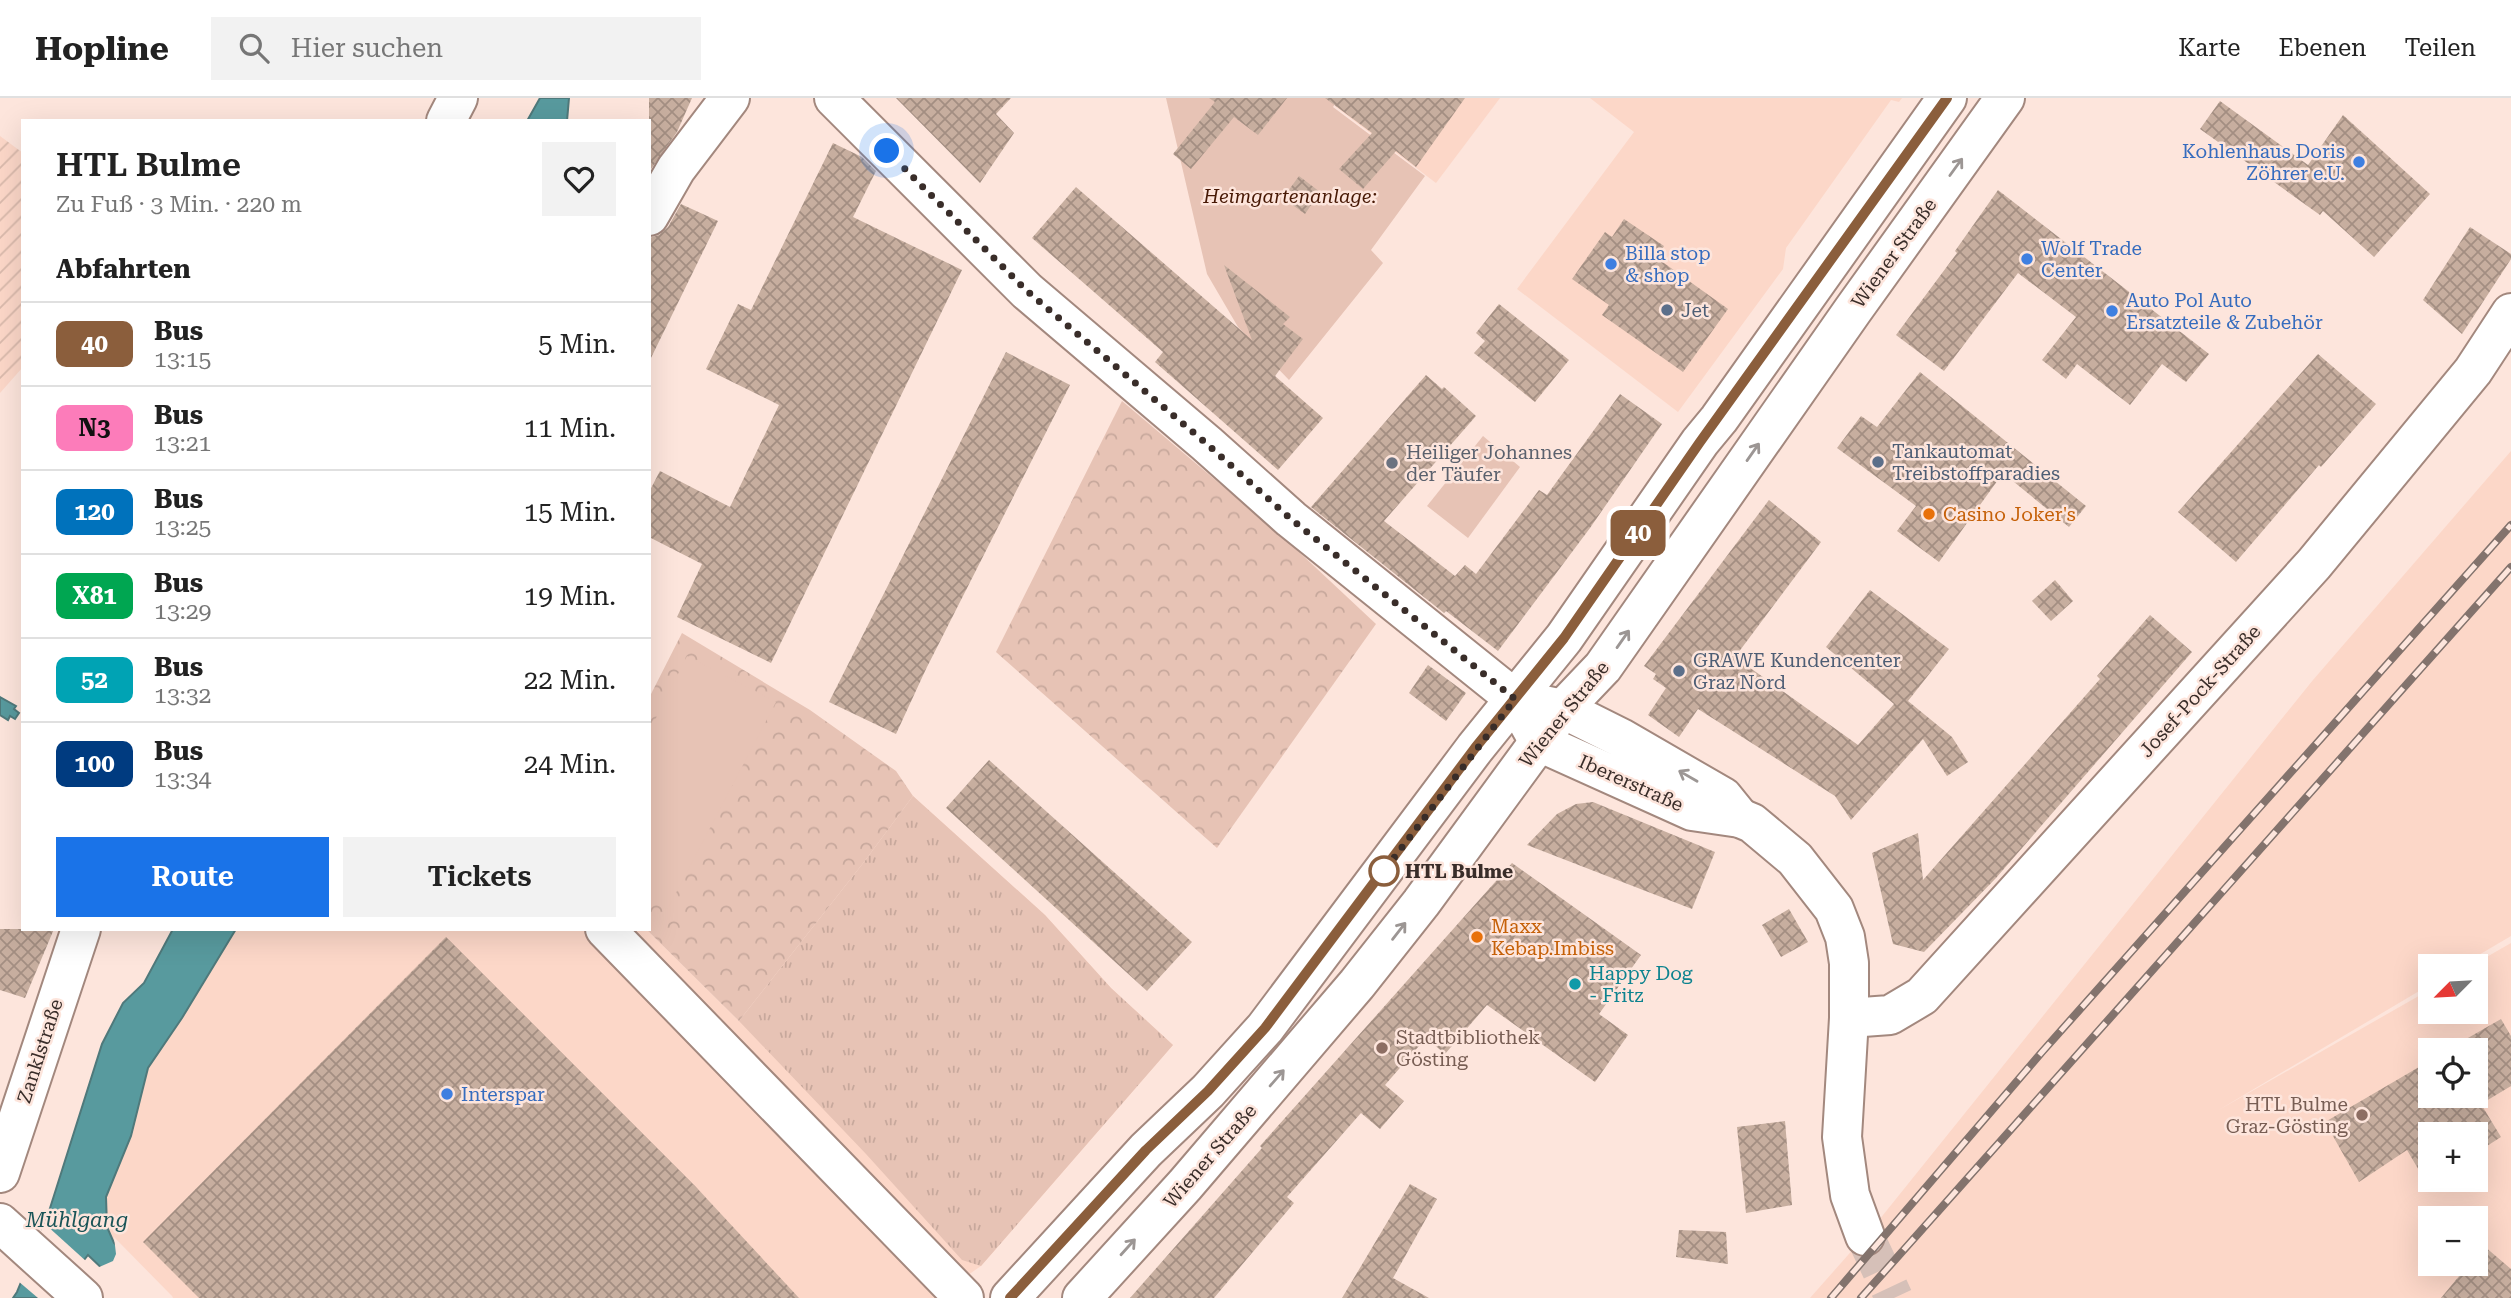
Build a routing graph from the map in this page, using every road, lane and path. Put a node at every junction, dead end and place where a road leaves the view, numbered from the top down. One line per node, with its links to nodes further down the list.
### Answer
1 (458, 98): 6 (street)
2 (730, 98): 7 (street)
3 (834, 98): 9 (street)
4 (1947, 98): 9 (street)
5 (2005, 98): 10 (street, Wiener Straße, one-way to 5)
6 (447, 119)
7 (651, 213)
8 (2511, 313): 15 (street, Josef-Pock-Straße)
9 (1515, 699): 10 (street, Ibererstraße); 11 (street); 21 (street)
10 (1563, 709): 11 (street, Wiener Straße); 12 (street, Ibererstraße, one-way to 10)
11 (1539, 742): 12 (street, Ibererstraße); 22 (street, Wiener Straße, one-way to 11)
12 (1740, 818): 15 (street, Ibererstraße)
13 (80, 931): 16 (street, Zanklstraße)
14 (608, 931): 20 (street)
15 (1849, 1018): 18 (street, Ibererstraße)
16 (0, 1173)
17 (0, 1223): 19 (street)
18 (1865, 1236)
19 (78, 1292)
20 (964, 1298)
21 (1010, 1298)
22 (1082, 1298)

